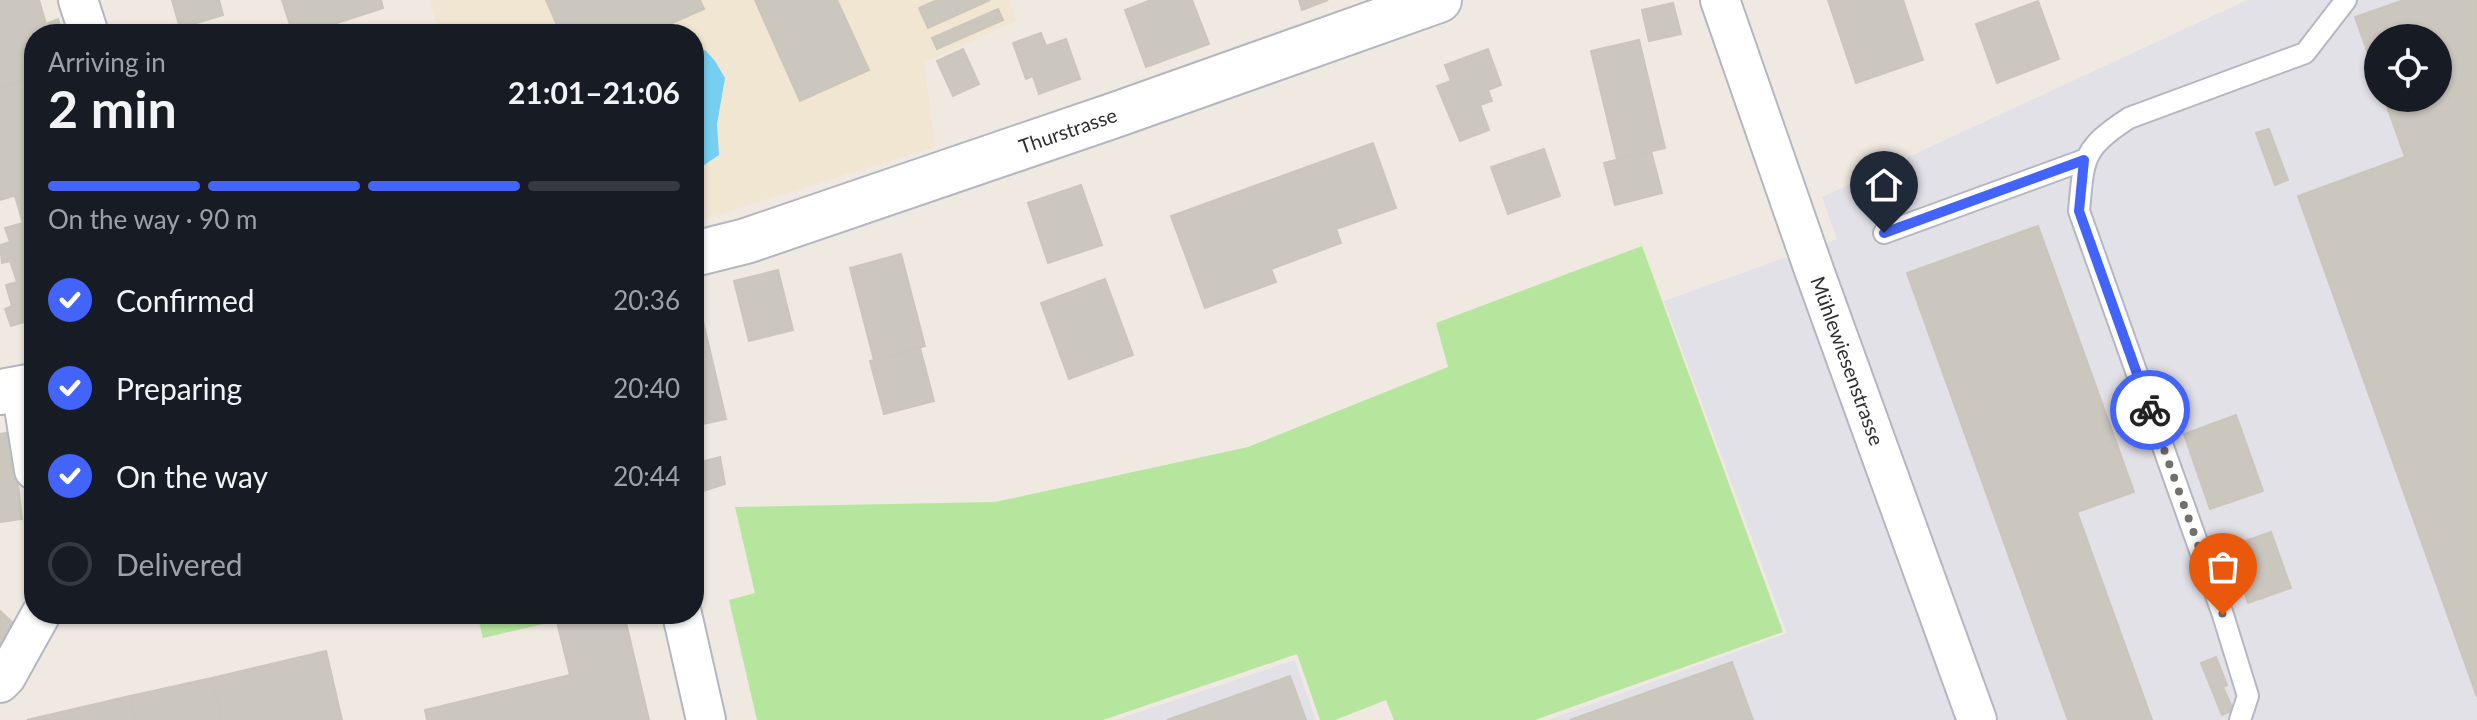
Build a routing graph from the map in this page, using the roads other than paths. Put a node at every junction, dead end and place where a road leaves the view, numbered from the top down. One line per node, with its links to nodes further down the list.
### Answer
1 (78, 0): 5 (street)
2 (1439, 0): 8 (street, Thurstrasse)
3 (1720, 0): 15 (street, Mühlewiesenstrasse)
4 (2346, 0): 6 (lane)
5 (86, 24)
6 (2084, 160): 7 (lane); 16 (lane)
7 (1884, 233)
8 (704, 251)
9 (18, 389): 10 (street)
10 (24, 419)
11 (35, 624): 13 (street)
12 (684, 624): 14 (street)
13 (0, 683)
14 (706, 720)
15 (1977, 720)
16 (2240, 720)

